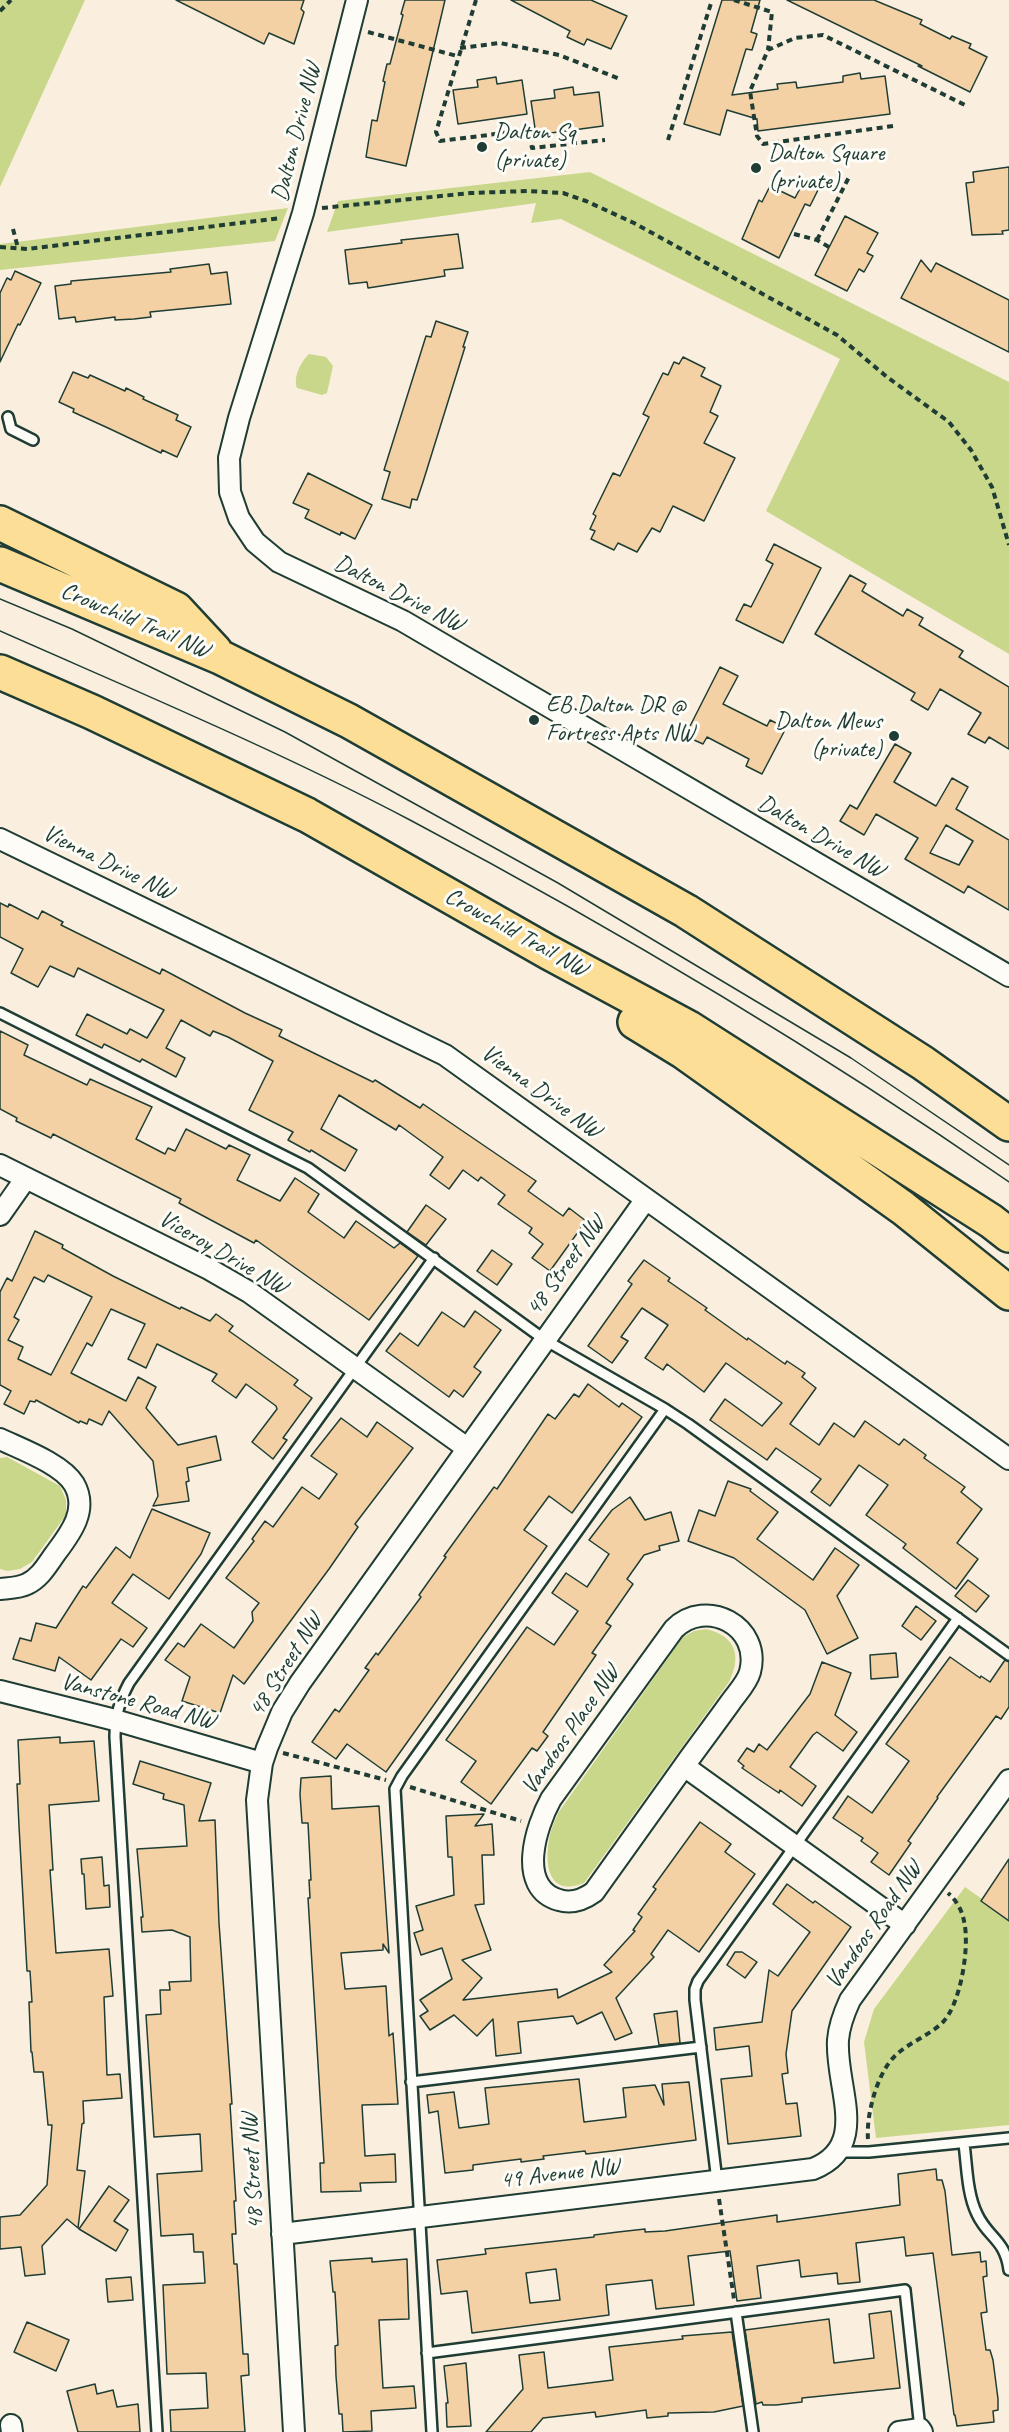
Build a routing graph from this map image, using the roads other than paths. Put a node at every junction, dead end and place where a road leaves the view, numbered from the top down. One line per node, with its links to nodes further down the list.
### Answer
1 (357, 0): 10 (street, Dalton Drive NW)
2 (8, 417): 3 (lane)
3 (33, 440)
4 (0, 523): 6 (highway)
5 (0, 564): 6 (highway, Crowchild Trail NW)
6 (220, 657): 12 (highway, Crowchild Trail NW)
7 (0, 672): 9 (highway, Crowchild Trail NW)
8 (0, 839): 15 (street, Vienna Drive NW)
9 (548, 952): 17 (highway, Crowchild Trail NW); 19 (highway)
10 (1009, 976)
11 (0, 1013): 18 (lane)
12 (1009, 1124)
13 (0, 1165): 14 (street, Viceroy Drive NW)
14 (26, 1178): 16 (street); 21 (street, Viceroy Drive NW)
15 (646, 1199): 20 (street, 48 Street NW); 25 (street, Vienna Drive NW)
16 (0, 1215)
17 (1009, 1234)
18 (434, 1258): 20 (lane); 21 (lane)
19 (1009, 1293)
20 (544, 1340): 22 (lane); 24 (street, 48 Street NW)
21 (356, 1369): 24 (street, Viceroy Drive NW); 30 (lane)
22 (665, 1409): 27 (lane); 37 (lane)
23 (0, 1439): 26 (street)
24 (467, 1448): 31 (street, 48 Street NW)
25 (1009, 1459)
26 (0, 1589)
27 (958, 1618): 28 (lane); 34 (lane)
28 (1009, 1655)
29 (0, 1691): 30 (street, Vanstone Road NW)
30 (115, 1720): 31 (street, Vanstone Road NW); 48 (lane)
31 (262, 1763): 43 (street, 48 Street NW)
32 (684, 1766): 32 (street, Vandoos Place NW); 34 (street)
33 (1009, 1780): 35 (street, Vandoos Road NW)
34 (795, 1846): 35 (street); 36 (lane)
35 (905, 1924): 40 (street, Vandoos Road NW)
36 (701, 2047): 37 (lane); 41 (lane)
37 (411, 2082): 42 (lane)
38 (1009, 2139): 39 (lane)
39 (964, 2144): 40 (lane); 44 (lane)
40 (839, 2152): 41 (street, 49 Avenue NW)
41 (717, 2181): 42 (street, 49 Avenue NW)
42 (419, 2217): 43 (street, 49 Avenue NW); 46 (lane)
43 (282, 2234): 49 (street, 48 Street NW)
44 (1009, 2270)
45 (736, 2312): 46 (lane); 47 (lane); 51 (lane)
46 (427, 2353): 50 (lane)
47 (921, 2431): 52 (street)
48 (157, 2432)
49 (294, 2432)
50 (432, 2432)
51 (753, 2432)
52 (898, 2432)

